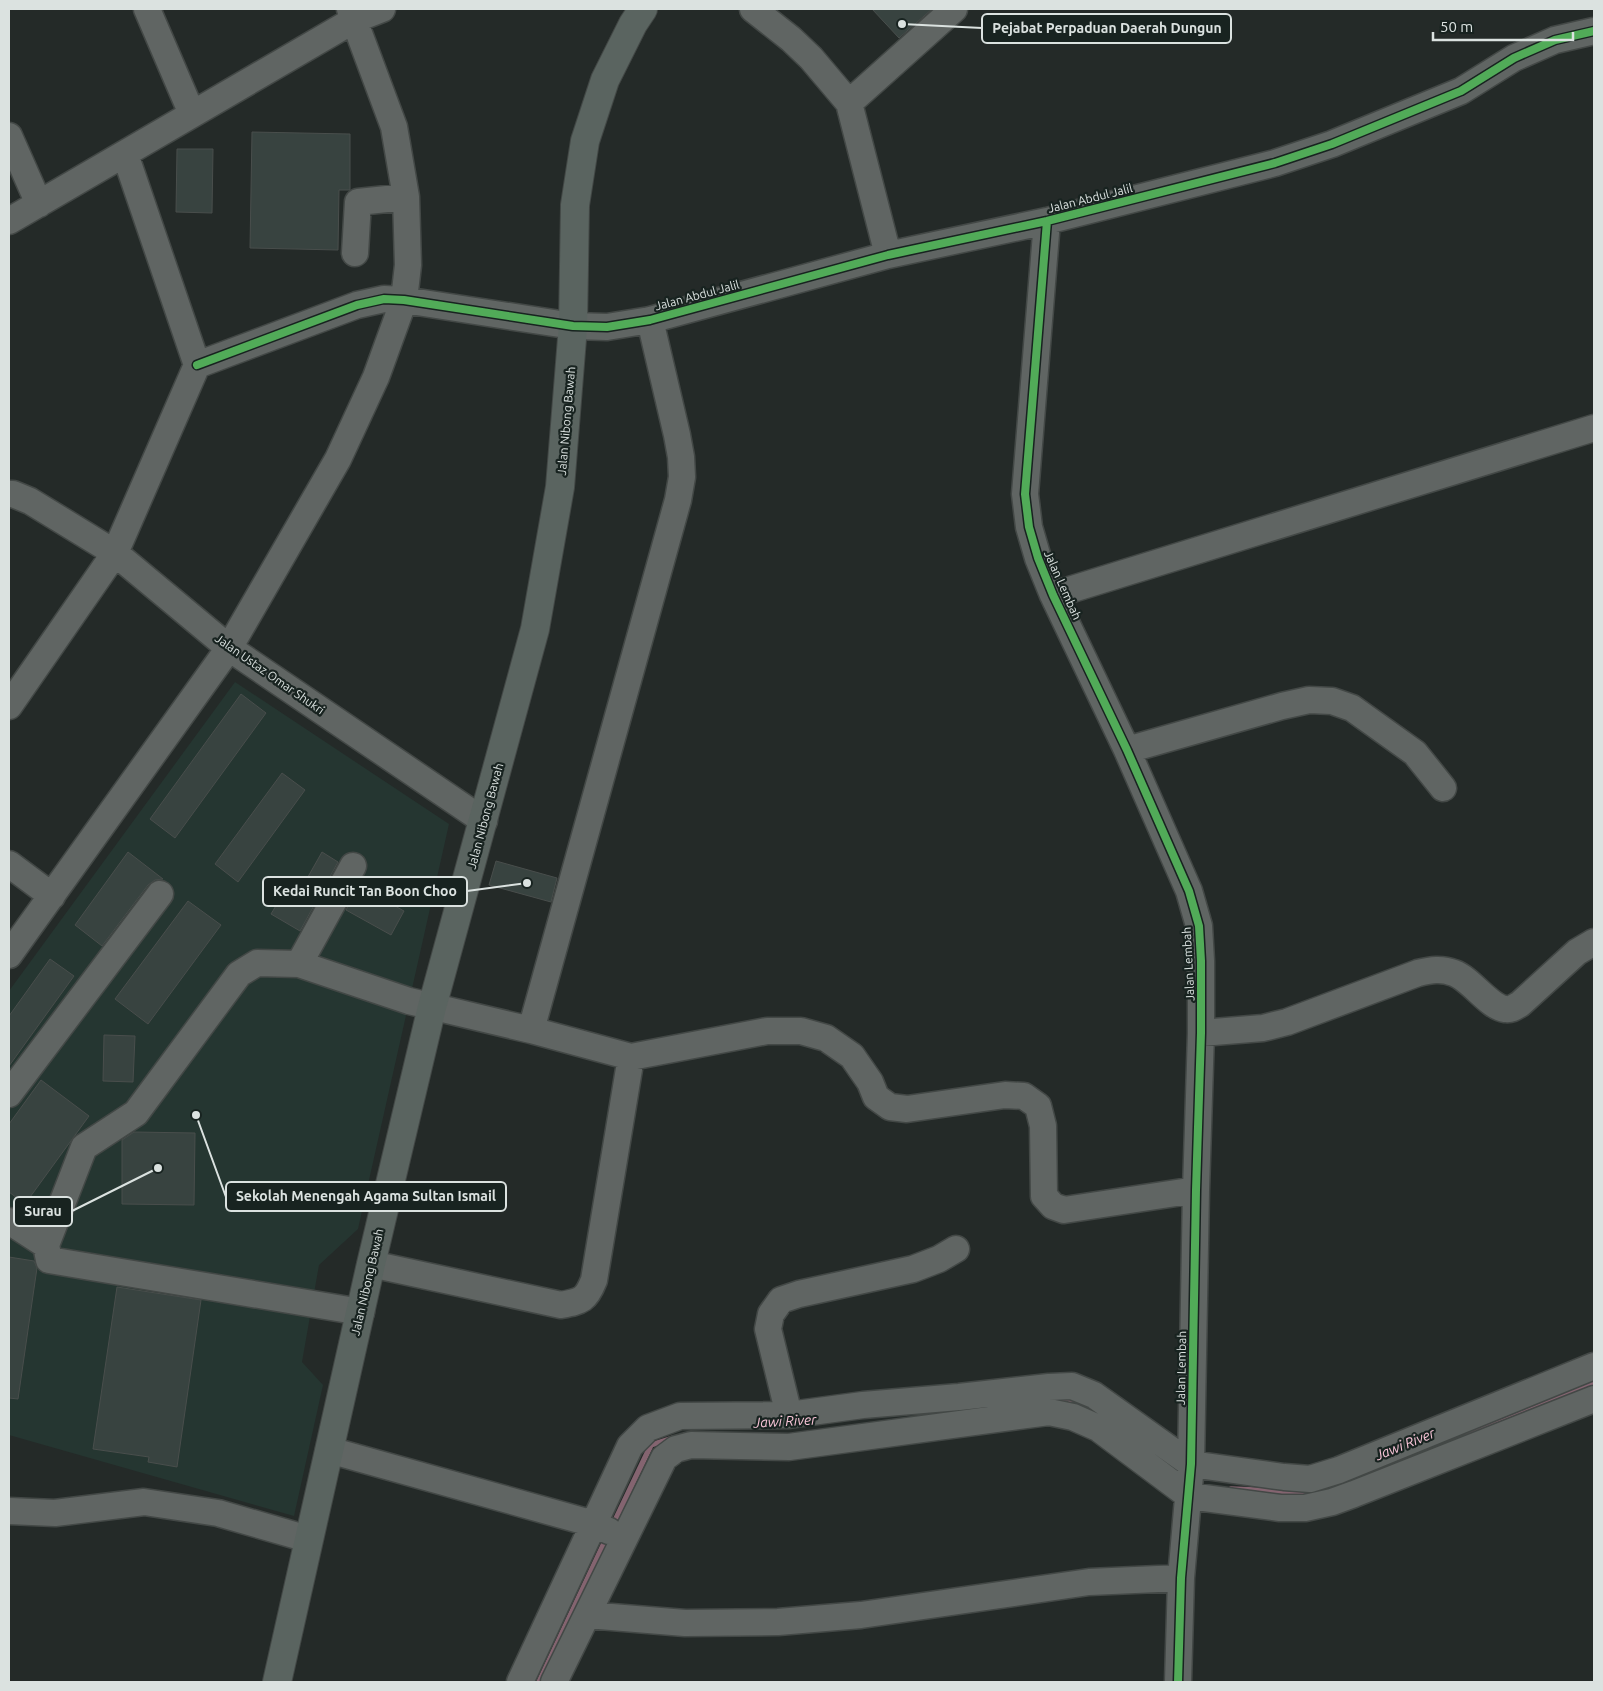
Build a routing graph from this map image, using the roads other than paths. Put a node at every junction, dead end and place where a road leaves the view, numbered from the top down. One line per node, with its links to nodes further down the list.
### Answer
1 (147, 9): 9 (street)
2 (382, 9): 6 (street)
3 (643, 9): 20 (main road, Jalan Nibong Bawah)
4 (753, 9): 8 (street)
5 (954, 9): 8 (street)
6 (352, 14): 9 (street); 12 (street)
7 (1594, 31): 15 (street, Jalan Abdul Jalil)
8 (849, 103): 17 (street)
9 (192, 114): 11 (street)
10 (9, 136): 13 (street)
11 (125, 154): 13 (street); 21 (street)
12 (406, 197): 16 (street); 18 (street)
13 (39, 204): 14 (street)
14 (9, 221)
15 (1047, 221): 17 (street, Jalan Abdul Jalil); 25 (street, Jalan Lembah)
16 (355, 253)
17 (888, 255): 19 (street, Jalan Abdul Jalil)
18 (404, 300): 20 (street, Jalan Abdul Jalil); 21 (street, Jalan Abdul Jalil); 26 (street)
19 (650, 320): 20 (street, Jalan Abdul Jalil); 39 (street)
20 (573, 326): 30 (main road, Jalan Nibong Bawah)
21 (197, 365): 24 (street)
22 (1594, 428): 25 (street)
23 (9, 494): 24 (street, Jalan Ustaz Omar Shukri)
24 (114, 553): 26 (street, Jalan Ustaz Omar Shukri); 27 (street)
25 (1053, 595): 28 (street, Jalan Lembah)
26 (229, 648): 30 (street, Jalan Ustaz Omar Shukri); 34 (street)
27 (9, 706)
28 (1128, 750): 29 (street); 40 (street, Jalan Lembah)
29 (1444, 788)
30 (484, 821): 38 (main road, Jalan Nibong Bawah)
31 (9, 864): 34 (street)
32 (353, 866): 37 (street)
33 (160, 894): 42 (street)
34 (52, 896): 36 (street)
35 (1594, 942): 40 (street)
36 (9, 955)
37 (299, 964): 38 (street); 45 (street)
38 (432, 1007): 39 (street); 47 (main road, Jalan Nibong Bawah)
39 (531, 1030): 41 (street)
40 (1201, 1033): 43 (street, Jalan Lembah)
41 (631, 1057): 43 (street); 47 (street)
42 (9, 1094)
43 (1196, 1190): 53 (street, Jalan Lembah)
44 (9, 1221): 45 (street)
45 (46, 1245): 48 (street)
46 (956, 1249): 51 (street)
47 (370, 1264): 48 (main road, Jalan Nibong Bawah)
48 (360, 1312): 52 (main road, Jalan Nibong Bawah)
49 (1594, 1366): 53 (street)
50 (1594, 1399): 54 (street)
51 (789, 1415): 53 (street); 56 (street)
52 (329, 1450): 56 (street); 57 (main road, Jalan Nibong Bawah)
53 (1191, 1464): 54 (street, Jalan Lembah)
54 (1189, 1496): 56 (street); 58 (street, Jalan Lembah)
55 (9, 1511): 57 (street)
56 (610, 1531): 59 (street); 61 (street)
57 (308, 1539): 60 (main road, Jalan Nibong Bawah)
58 (1181, 1578): 59 (street); 63 (street, Jalan Lembah)
59 (587, 1615): 62 (street)
60 (277, 1682)
61 (520, 1682)
62 (554, 1682)
63 (1178, 1682)

